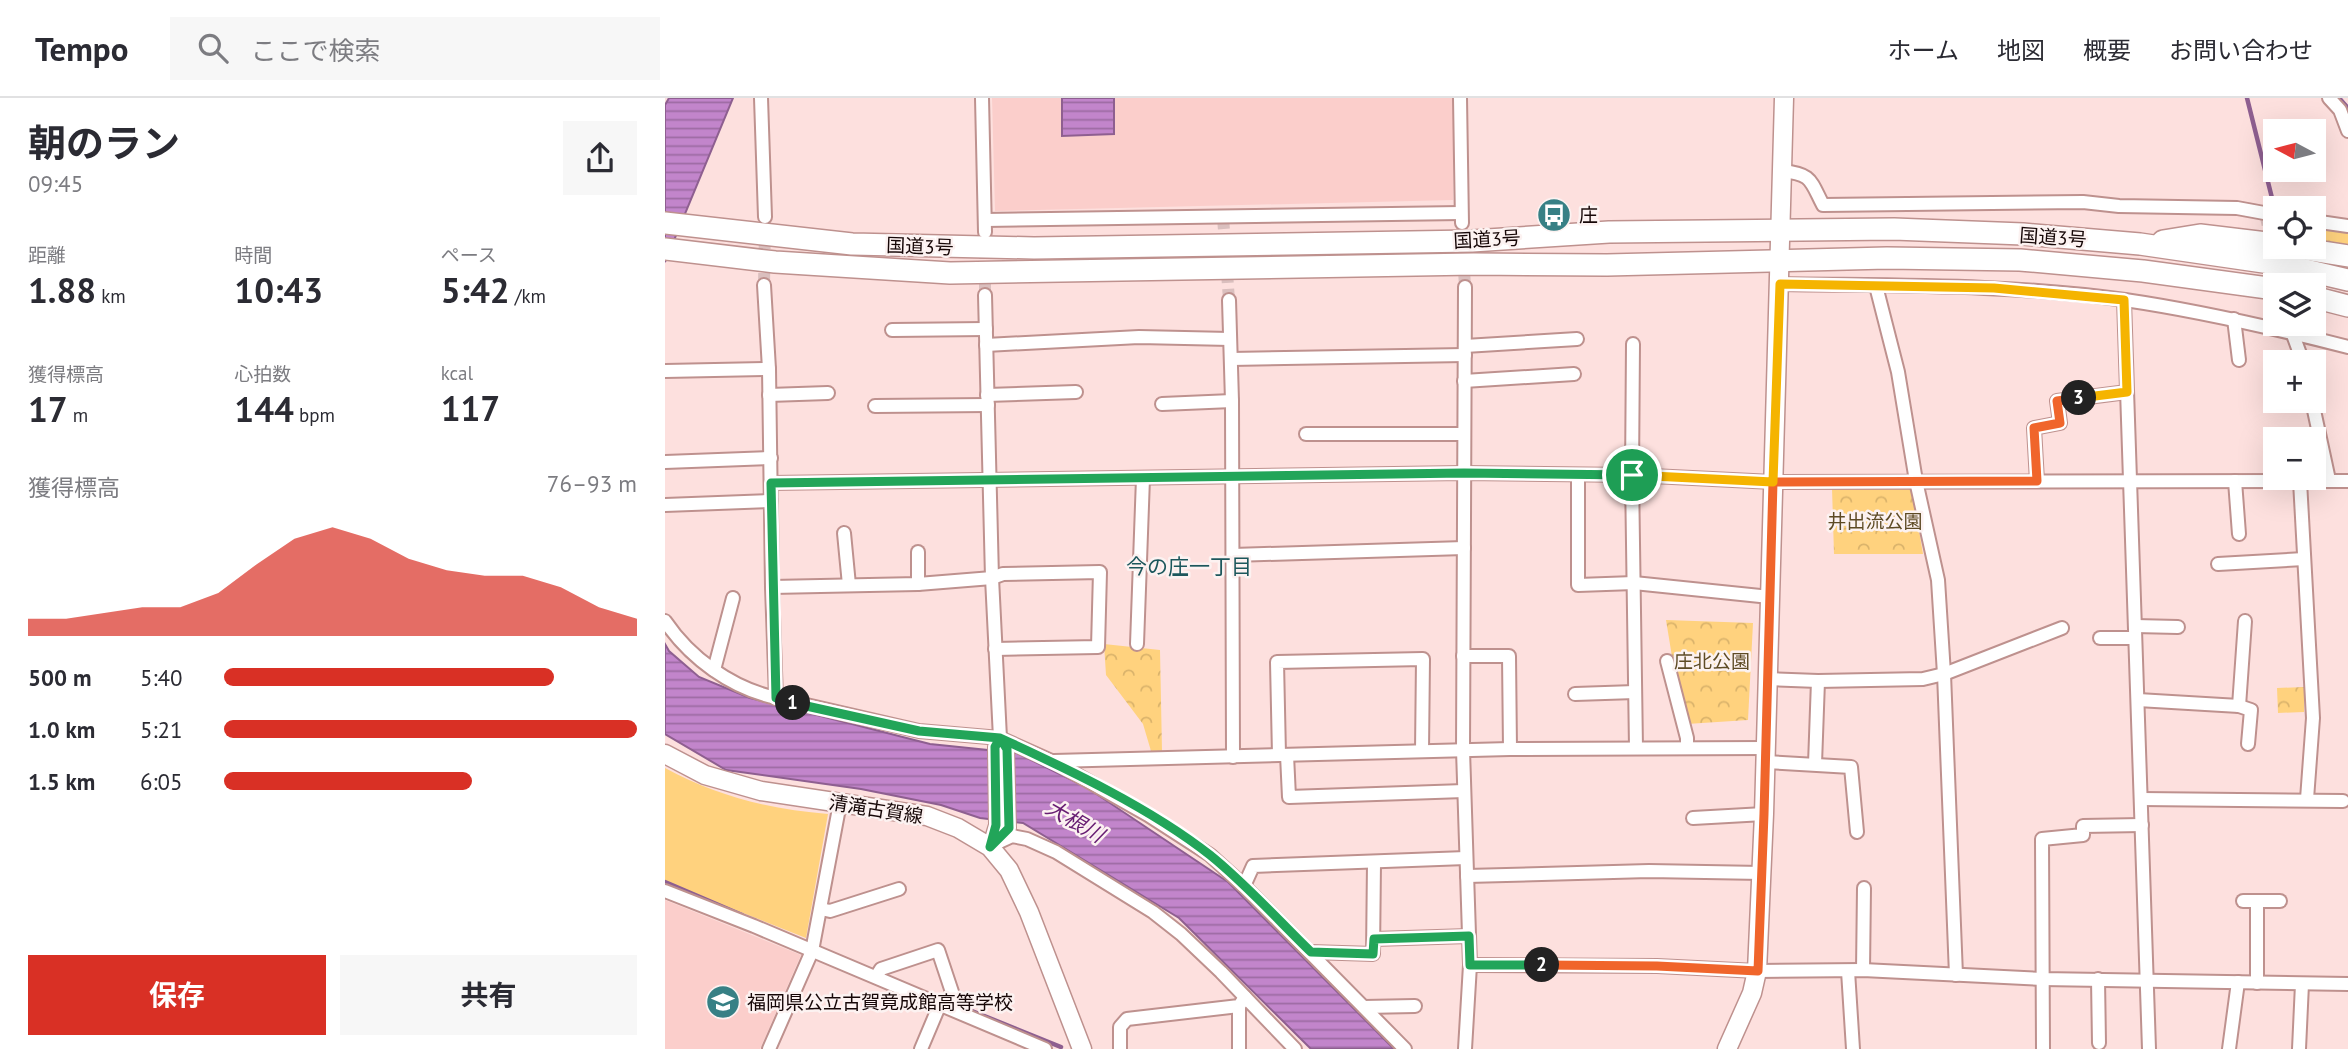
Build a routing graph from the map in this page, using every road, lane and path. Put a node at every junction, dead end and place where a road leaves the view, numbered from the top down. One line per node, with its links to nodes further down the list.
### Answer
1 (761, 98): 9 (street)
2 (982, 98): 3 (street)
3 (1460, 98)
4 (1784, 98): 7 (street)
5 (2329, 98): 6 (street)
6 (2348, 131)
7 (1782, 171): 8 (street); 13 (street)
8 (2263, 213)
9 (765, 217)
10 (665, 223): 13 (highway, 国道3号)
11 (2326, 223): 12 (street)
12 (2348, 226)
13 (1780, 229): 15 (highway, 国道3号); 19 (street)
14 (2263, 243): 15 (highway)
15 (2140, 244): 20 (highway, 国道3号)
16 (674, 250): 19 (highway, 国道3号)
17 (2326, 253): 18 (highway)
18 (2348, 256)
19 (1780, 262): 21 (street); 25 (highway, 国道3号)
20 (2348, 280)
21 (1780, 284): 23 (street); 75 (street)
22 (764, 285): 44 (street)
23 (1876, 286): 28 (street); 69 (street)
24 (1465, 287): 41 (street)
25 (2263, 287)
26 (985, 295): 33 (street)
27 (1229, 300): 36 (street)
28 (2124, 300): 31 (street); 49 (street)
29 (2326, 301): 30 (highway)
30 (2348, 306)
31 (2234, 319): 32 (street); 43 (street)
32 (2263, 326)
33 (986, 329): 34 (street); 39 (street)
34 (892, 330)
35 (2307, 336): 40 (street)
36 (1230, 339): 39 (street); 42 (street)
37 (1577, 339): 41 (street)
38 (1633, 344): 63 (street)
39 (986, 345): 52 (street)
40 (2348, 347)
41 (1465, 351): 42 (street); 47 (street)
42 (1231, 359): 53 (street)
43 (2239, 360)
44 (769, 369): 45 (street); 51 (street)
45 (665, 371)
46 (1574, 374): 47 (street)
47 (1464, 381): 58 (street)
48 (1076, 392): 52 (street)
49 (2127, 392): 70 (street); 71 (street)
50 (828, 393): 51 (street)
51 (769, 395): 59 (street)
52 (987, 400): 55 (street); 65 (street)
53 (1232, 401): 54 (street); 64 (street)
54 (1161, 404)
55 (876, 406)
56 (2315, 413): 68 (street)
57 (1306, 434): 58 (street)
58 (1464, 434): 61 (street)
59 (771, 458): 60 (street); 76 (street)
60 (665, 462)
61 (1464, 473): 62 (street); 64 (street); 82 (street)
62 (1578, 475): 63 (street); 88 (street)
63 (1632, 475): 75 (street); 88 (street)
64 (1233, 477): 66 (street); 84 (street)
65 (990, 478): 66 (street); 76 (street); 87 (street)
66 (1143, 478): 100 (street)
67 (2326, 480): 68 (street)
68 (2329, 480): 74 (street)
69 (1916, 481): 70 (street); 75 (street); 105 (street)
70 (2037, 481): 71 (street)
71 (2131, 481): 72 (street); 98 (street)
72 (2235, 481): 73 (street); 81 (street)
73 (2263, 481)
74 (2348, 481)
75 (1773, 482): 93 (street)
76 (771, 483): 78 (street)
77 (2300, 490): 85 (street)
78 (771, 501): 79 (street); 91 (street)
79 (665, 505)
80 (844, 533): 90 (street)
81 (2239, 534)
82 (1464, 548): 84 (street); 102 (street)
83 (918, 552): 89 (street)
84 (1233, 555): 123 (street)
85 (2304, 559): 86 (street); 128 (street)
86 (2218, 564)
87 (992, 578): 89 (street); 101 (street); 101 (street)
88 (1633, 583): 93 (street); 108 (street)
89 (918, 584): 90 (street)
90 (849, 585): 91 (street)
91 (772, 587): 110 (street)
92 (733, 597): 104 (street)
93 (1770, 597): 106 (street)
94 (665, 621): 104 (street)
95 (2245, 621): 112 (street)
96 (2178, 627): 98 (street)
97 (2062, 628): 105 (street)
98 (2135, 632): 99 (street); 111 (street)
99 (2100, 638)
100 (1137, 644)
101 (995, 649): 114 (street)
102 (1463, 656): 116 (street); 118 (street)
103 (1667, 661): 115 (street)
104 (714, 670): 110 (street)
105 (1944, 674): 107 (street); 156 (street)
106 (1767, 679): 107 (street); 122 (street)
107 (1818, 681): 125 (street)
108 (1635, 692): 109 (street); 117 (street)
109 (1575, 694)
110 (776, 698): 114 (street)
111 (2138, 700): 112 (street); 127 (street)
112 (2239, 706): 113 (street)
113 (2248, 744)
114 (1001, 745): 124 (street); 135 (street)
115 (1686, 747): 117 (street); 122 (street)
116 (1510, 748): 117 (street); 118 (street)
117 (1636, 748)
118 (1463, 750): 119 (street); 126 (street)
119 (1422, 751): 121 (street); 121 (street)
120 (665, 754): 130 (street, 清滝古賀線)
121 (1283, 755): 123 (street); 126 (street)
122 (1766, 755): 125 (street); 131 (street)
123 (1233, 757): 124 (street)
124 (1050, 761): 140 (street)
125 (1815, 764): 134 (street)
126 (1464, 791): 136 (street)
127 (2141, 799): 128 (street); 133 (street)
128 (2307, 799): 129 (street)
129 (2343, 801)
130 (840, 803): 135 (street, 清滝古賀線); 147 (street)
131 (1764, 814): 132 (street); 138 (street)
132 (1693, 818)
133 (2142, 825): 158 (street); 160 (street)
134 (1857, 832)
135 (990, 847): 165 (street); 174 (street, 清滝古賀線)
136 (1466, 858): 137 (street); 139 (street)
137 (1374, 863): 140 (street); 149 (street)
138 (1762, 873): 139 (street); 154 (street)
139 (1467, 876): 148 (street)
140 (1244, 886): 151 (street)
141 (899, 888): 147 (street)
142 (1864, 888): 153 (street)
143 (665, 891): 150 (street)
144 (2243, 901): 145 (street)
145 (2257, 901): 146 (street); 162 (street)
146 (2280, 901)
147 (821, 909): 150 (street)
148 (1469, 936): 149 (street); 152 (street)
149 (1374, 939): 151 (street)
150 (812, 951): 157 (street); 171 (street)
151 (1311, 952): 168 (street)
152 (1470, 965): 154 (street); 179 (street)
153 (1863, 970): 155 (street); 156 (street)
154 (1758, 971): 155 (street); 180 (street)
155 (1848, 971): 181 (street)
156 (1956, 975): 158 (street)
157 (876, 977): 166 (street); 169 (street)
158 (2042, 979): 159 (street); 182 (street)
159 (2098, 979): 160 (street); 170 (street)
160 (2147, 979): 161 (street); 183 (street)
161 (2238, 982): 162 (street); 184 (street)
162 (2257, 982): 163 (street)
163 (2302, 984): 164 (street); 185 (street)
164 (2348, 984)
165 (1242, 1001): 175 (street); 176 (street); 177 (street)
166 (940, 1004): 169 (street); 172 (street)
167 (1415, 1006): 168 (street)
168 (1364, 1007): 178 (street)
169 (953, 1009): 173 (street)
170 (2099, 1043)
171 (769, 1049)
172 (921, 1049)
173 (1048, 1049)
174 (1082, 1049)
175 (1120, 1049)
176 (1239, 1049)
177 (1295, 1049)
178 (1405, 1049)
179 (1465, 1049)
180 (1727, 1049)
181 (1853, 1049)
182 (2043, 1049)
183 (2149, 1049)
184 (2229, 1049)
185 (2299, 1049)

